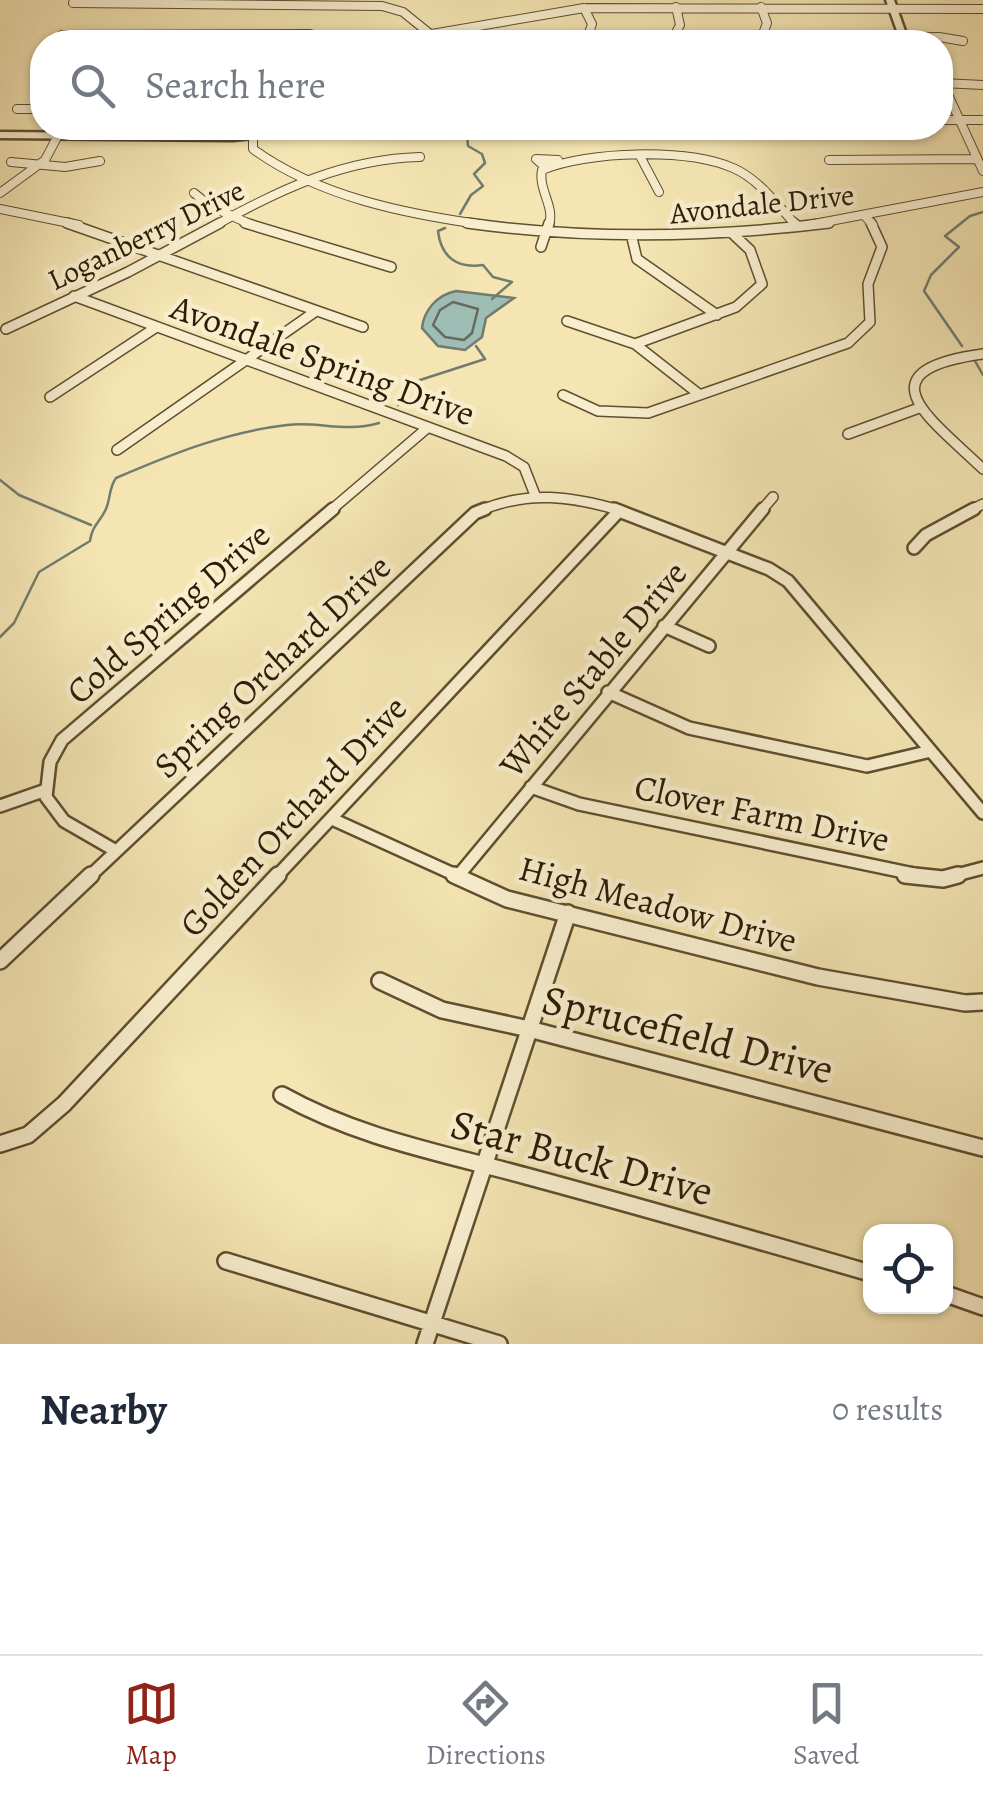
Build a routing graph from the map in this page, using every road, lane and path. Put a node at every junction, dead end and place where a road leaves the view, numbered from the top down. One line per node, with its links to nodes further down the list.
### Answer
1 (205, 2): 2 (street); 10 (street)
2 (73, 3)
3 (889, 4): 8 (street); 9 (street); 17 (street)
4 (414, 5): 10 (street)
5 (504, 6): 11 (street)
6 (676, 7): 7 (street); 8 (street); 15 (street)
7 (584, 8): 11 (street); 14 (street)
8 (761, 8): 16 (street)
9 (983, 8)
10 (398, 10): 12 (street)
11 (518, 17): 13 (street)
12 (424, 30)
13 (450, 30)
14 (590, 30)
15 (677, 30)
16 (764, 30)
17 (900, 30)
18 (953, 41): 19 (street)
19 (963, 41)
20 (953, 83): 21 (street)
21 (983, 85)
22 (953, 107): 26 (street)
23 (17, 109): 24 (street)
24 (30, 110)
25 (953, 120): 26 (street)
26 (959, 120): 27 (street); 34 (street)
27 (983, 120)
28 (30, 133): 29 (street)
29 (0, 134)
30 (54, 140): 38 (street)
31 (252, 140): 40 (street, Avondale Drive)
32 (420, 157): 40 (street, Loganberry Drive)
33 (641, 158): 41 (street); 48 (street); 49 (street)
34 (976, 159): 35 (street); 39 (street)
35 (829, 160)
36 (100, 161): 38 (street)
37 (10, 162): 38 (street)
38 (39, 166): 43 (street)
39 (983, 171)
40 (305, 182): 47 (street, Loganberry Drive); 49 (street, Avondale Drive)
41 (659, 192)
42 (983, 192): 46 (street, Avondale Drive)
43 (0, 193)
44 (194, 194): 47 (street)
45 (0, 209): 53 (street)
46 (864, 215): 48 (street, Avondale Drive); 62 (street)
47 (232, 216): 53 (street, Loganberry Drive); 54 (street)
48 (797, 226): 50 (street, Avondale Drive)
49 (544, 235): 51 (street, Avondale Drive); 52 (street)
50 (734, 236): 51 (street, Avondale Drive); 57 (street)
51 (632, 238): 57 (street)
52 (541, 247)
53 (158, 257): 55 (street, Loganberry Drive); 56 (street)
54 (392, 267)
55 (74, 296): 60 (street, Loganberry Drive); 61 (street, Avondale Spring Drive)
56 (316, 311): 59 (street); 66 (street)
57 (717, 316): 64 (street)
58 (567, 321): 64 (street)
59 (363, 326)
60 (6, 328)
61 (154, 328): 66 (street, Avondale Spring Drive); 69 (street)
62 (865, 330): 63 (street); 68 (street)
63 (879, 333)
64 (634, 344): 68 (street)
65 (983, 354): 70 (street)
66 (244, 360): 71 (street, Avondale Spring Drive); 73 (street)
67 (563, 395): 68 (street)
68 (700, 395)
69 (50, 396)
70 (920, 408): 72 (street); 74 (street)
71 (426, 428): 75 (street, Avondale Spring Drive); 86 (street, Cold Spring Drive)
72 (848, 434)
73 (117, 450)
74 (983, 469)
75 (535, 495): 78 (street, Spring Orchard Drive); 90 (street, Spring Orchard Drive)
76 (772, 497): 80 (street, White Stable Drive)
77 (983, 504): 79 (street)
78 (618, 512): 80 (street, Spring Orchard Drive); 89 (street, Golden Orchard Drive)
79 (914, 548)
80 (726, 552): 81 (street, White Stable Drive); 84 (street, Spring Orchard Drive)
81 (664, 626): 82 (street); 83 (street, White Stable Drive)
82 (709, 646)
83 (608, 692): 84 (street); 85 (street, White Stable Drive)
84 (931, 751): 88 (street, Spring Orchard Drive)
85 (531, 786): 91 (street, Clover Farm Drive); 92 (street, White Stable Drive)
86 (44, 791): 87 (street); 90 (street)
87 (0, 806)
88 (983, 813)
89 (332, 818): 92 (street, High Meadow Drive); 99 (street, Golden Orchard Drive)
90 (116, 851): 94 (street, Spring Orchard Drive)
91 (983, 868)
92 (458, 876): 93 (street, High Meadow Drive)
93 (568, 913): 96 (street, High Meadow Drive); 97 (street)
94 (0, 961)
95 (380, 981): 97 (street, Sprucefield Drive)
96 (983, 1002)
97 (530, 1029): 100 (street, Sprucefield Drive); 101 (street)
98 (282, 1094): 101 (street, Star Buck Drive)
99 (0, 1144)
100 (983, 1148)
101 (483, 1164): 103 (street, Star Buck Drive); 106 (street)
102 (226, 1261): 106 (street)
103 (863, 1270)
104 (953, 1296): 105 (street)
105 (983, 1307)
106 (432, 1324): 107 (street); 108 (street)
107 (426, 1344)
108 (498, 1344)

